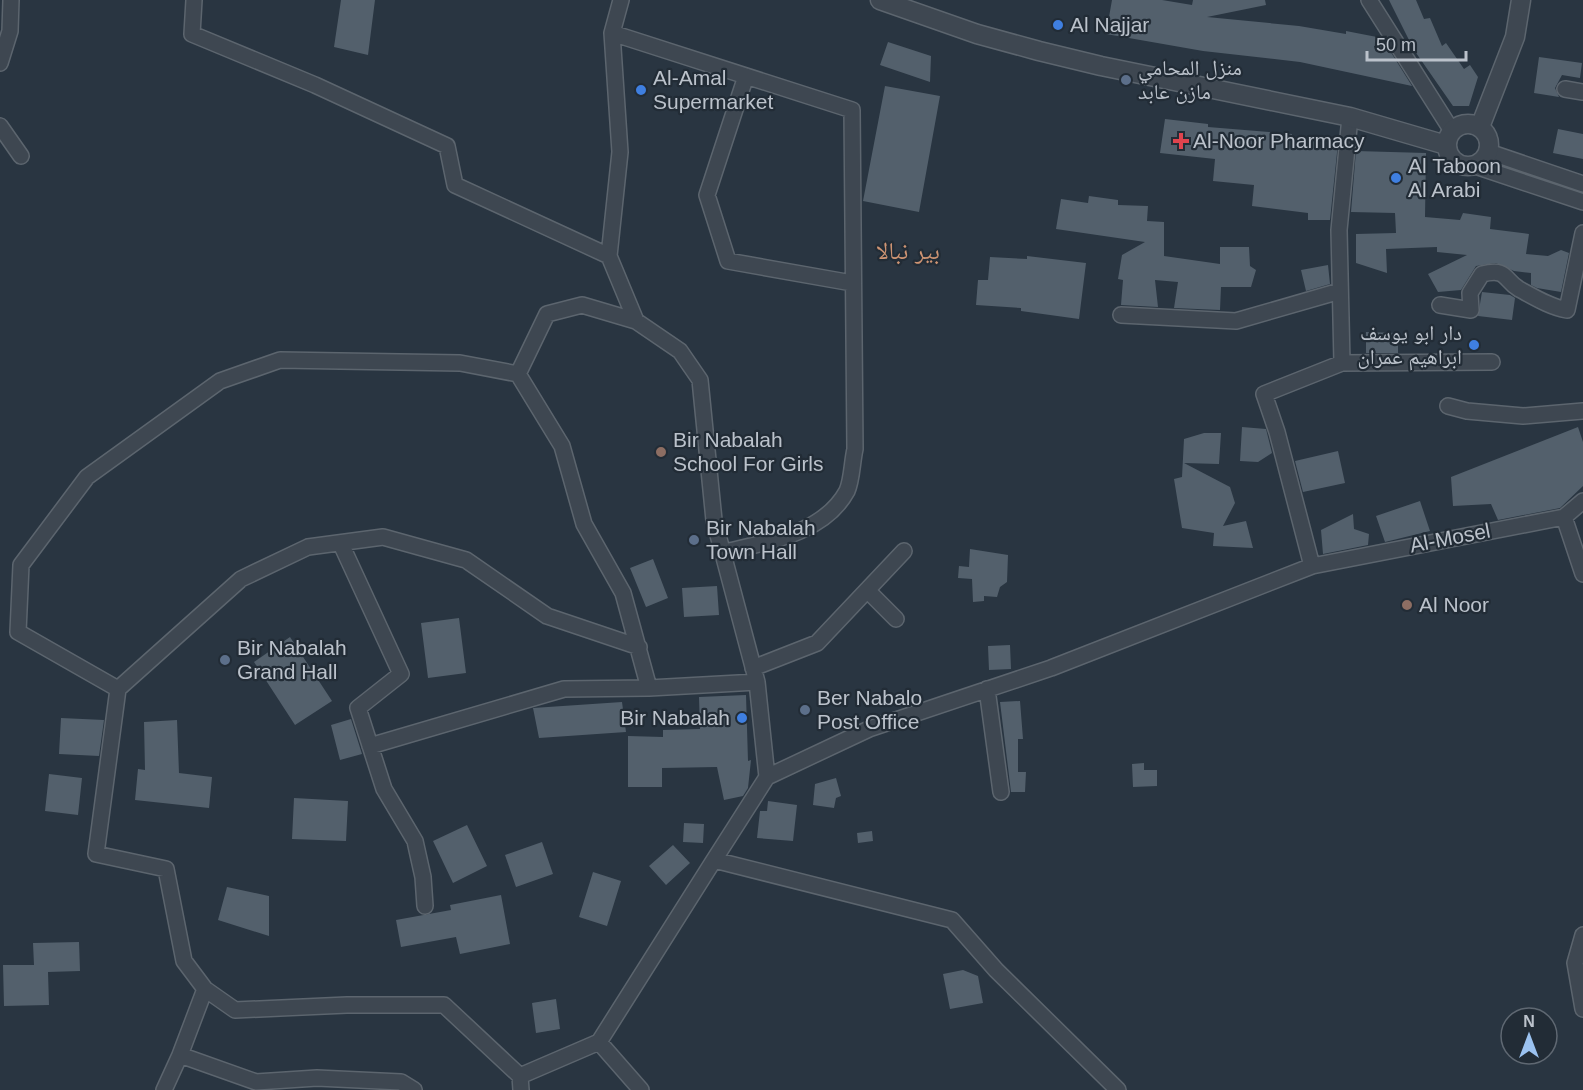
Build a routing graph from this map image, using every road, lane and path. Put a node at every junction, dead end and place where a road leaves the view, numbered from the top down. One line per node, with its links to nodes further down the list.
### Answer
1 (10, 0): 8 (street)
2 (194, 0): 22 (street)
3 (621, 0): 7 (street)
4 (880, 0): 12 (street)
5 (1368, 0): 15 (street)
6 (1521, 0): 14 (street)
7 (612, 33): 9 (street); 22 (street)
8 (0, 63)
9 (746, 76): 23 (street); 23 (street)
10 (1565, 89): 11 (street)
11 (1583, 92)
12 (1350, 117): 15 (street); 24 (street)
13 (0, 126): 17 (street)
14 (1480, 128): 15 (street); 16 (street)
15 (1449, 138): 18 (street)
16 (1489, 152): 18 (street); 19 (street)
17 (21, 156)
18 (1476, 166): 20 (street)
19 (1583, 184)
20 (1583, 202)
21 (1583, 233): 25 (street)
22 (609, 255): 27 (street)
23 (852, 283): 37 (street)
24 (1340, 291): 26 (street); 29 (street)
25 (1440, 305)
26 (1121, 315)
27 (636, 321): 30 (street); 37 (street)
28 (1492, 362): 29 (street)
29 (1342, 363): 38 (street)
30 (518, 374): 42 (street); 45 (street)
31 (1448, 406): 32 (street)
32 (1583, 411)
33 (1583, 501): 34 (street, Al-Mosel)
34 (1564, 517): 38 (street, Al-Mosel); 39 (street)
35 (341, 544): 42 (street); 45 (street); 47 (street)
36 (904, 550): 40 (street)
37 (721, 553): 43 (street)
38 (1312, 566): 46 (street, Al-Mosel)
39 (1583, 574)
40 (867, 590): 41 (street); 43 (street)
41 (896, 619)
42 (639, 647): 44 (street)
43 (755, 675): 44 (street); 48 (street)
44 (649, 688): 47 (street)
45 (118, 689): 53 (street)
46 (987, 689): 48 (street, Al-Mosel); 49 (street)
47 (370, 746): 51 (street)
48 (767, 777): 50 (street)
49 (1000, 792)
50 (714, 860): 55 (street); 61 (street)
51 (425, 906)
52 (1583, 934): 54 (street)
53 (205, 989): 56 (street); 57 (street)
54 (1583, 1009)
55 (599, 1042): 57 (street); 60 (street)
56 (180, 1055): 58 (street); 59 (street)
57 (521, 1083)
58 (164, 1090)
59 (414, 1090)
60 (641, 1090)
61 (1118, 1090)

